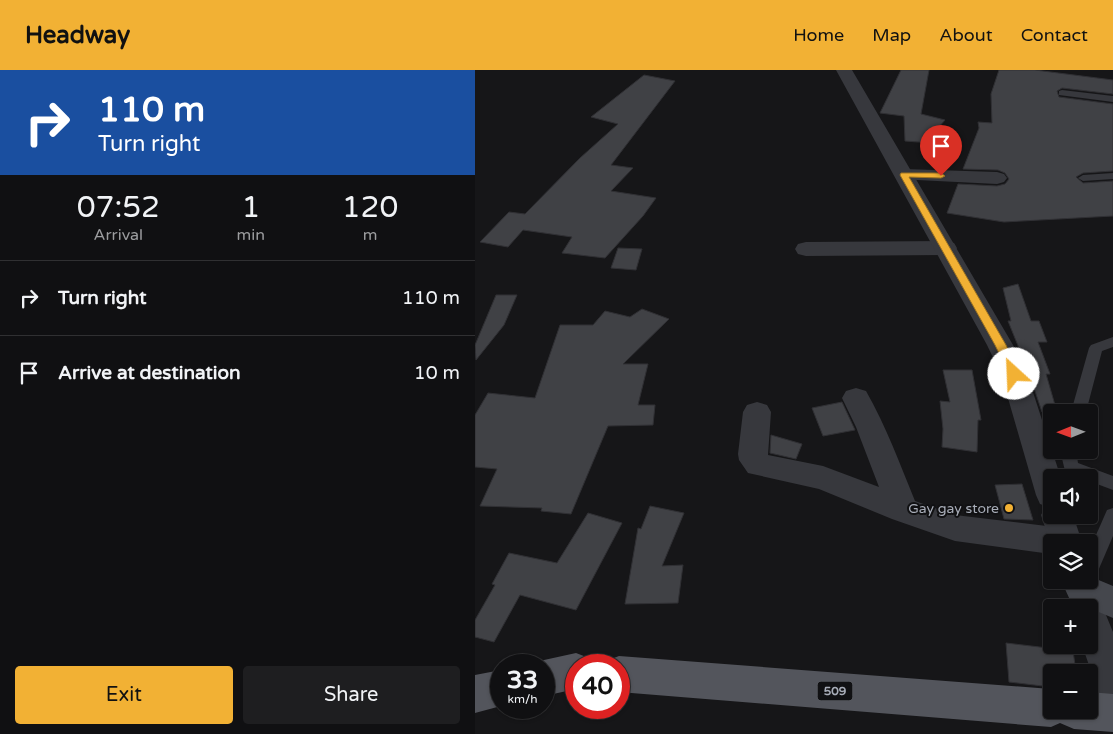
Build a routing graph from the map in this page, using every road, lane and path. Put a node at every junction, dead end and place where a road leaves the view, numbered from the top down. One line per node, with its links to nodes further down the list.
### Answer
1 (844, 70): 4 (street)
2 (1061, 93): 3 (lane)
3 (1113, 100)
4 (904, 175): 6 (street); 8 (street)
5 (1113, 176): 7 (lane)
6 (997, 178)
7 (1083, 178)
8 (945, 248): 9 (street); 15 (street)
9 (806, 250)
10 (1113, 342): 12 (lane)
11 (856, 398): 17 (street)
12 (1080, 404)
13 (757, 412): 17 (street)
14 (1070, 459): 16 (lane)
15 (1043, 469)
16 (1113, 483)
17 (903, 510): 19 (street)
18 (1113, 515): 20 (lane)
19 (1043, 539)
20 (1085, 591): 21 (main road); 23 (street)
21 (1113, 602)
22 (630, 675): 26 (main road, 509)
23 (1113, 684)
24 (490, 691): 25 (main road)
25 (475, 694)
26 (1043, 707)
27 (1098, 712): 28 (main road)
28 (1113, 713)

